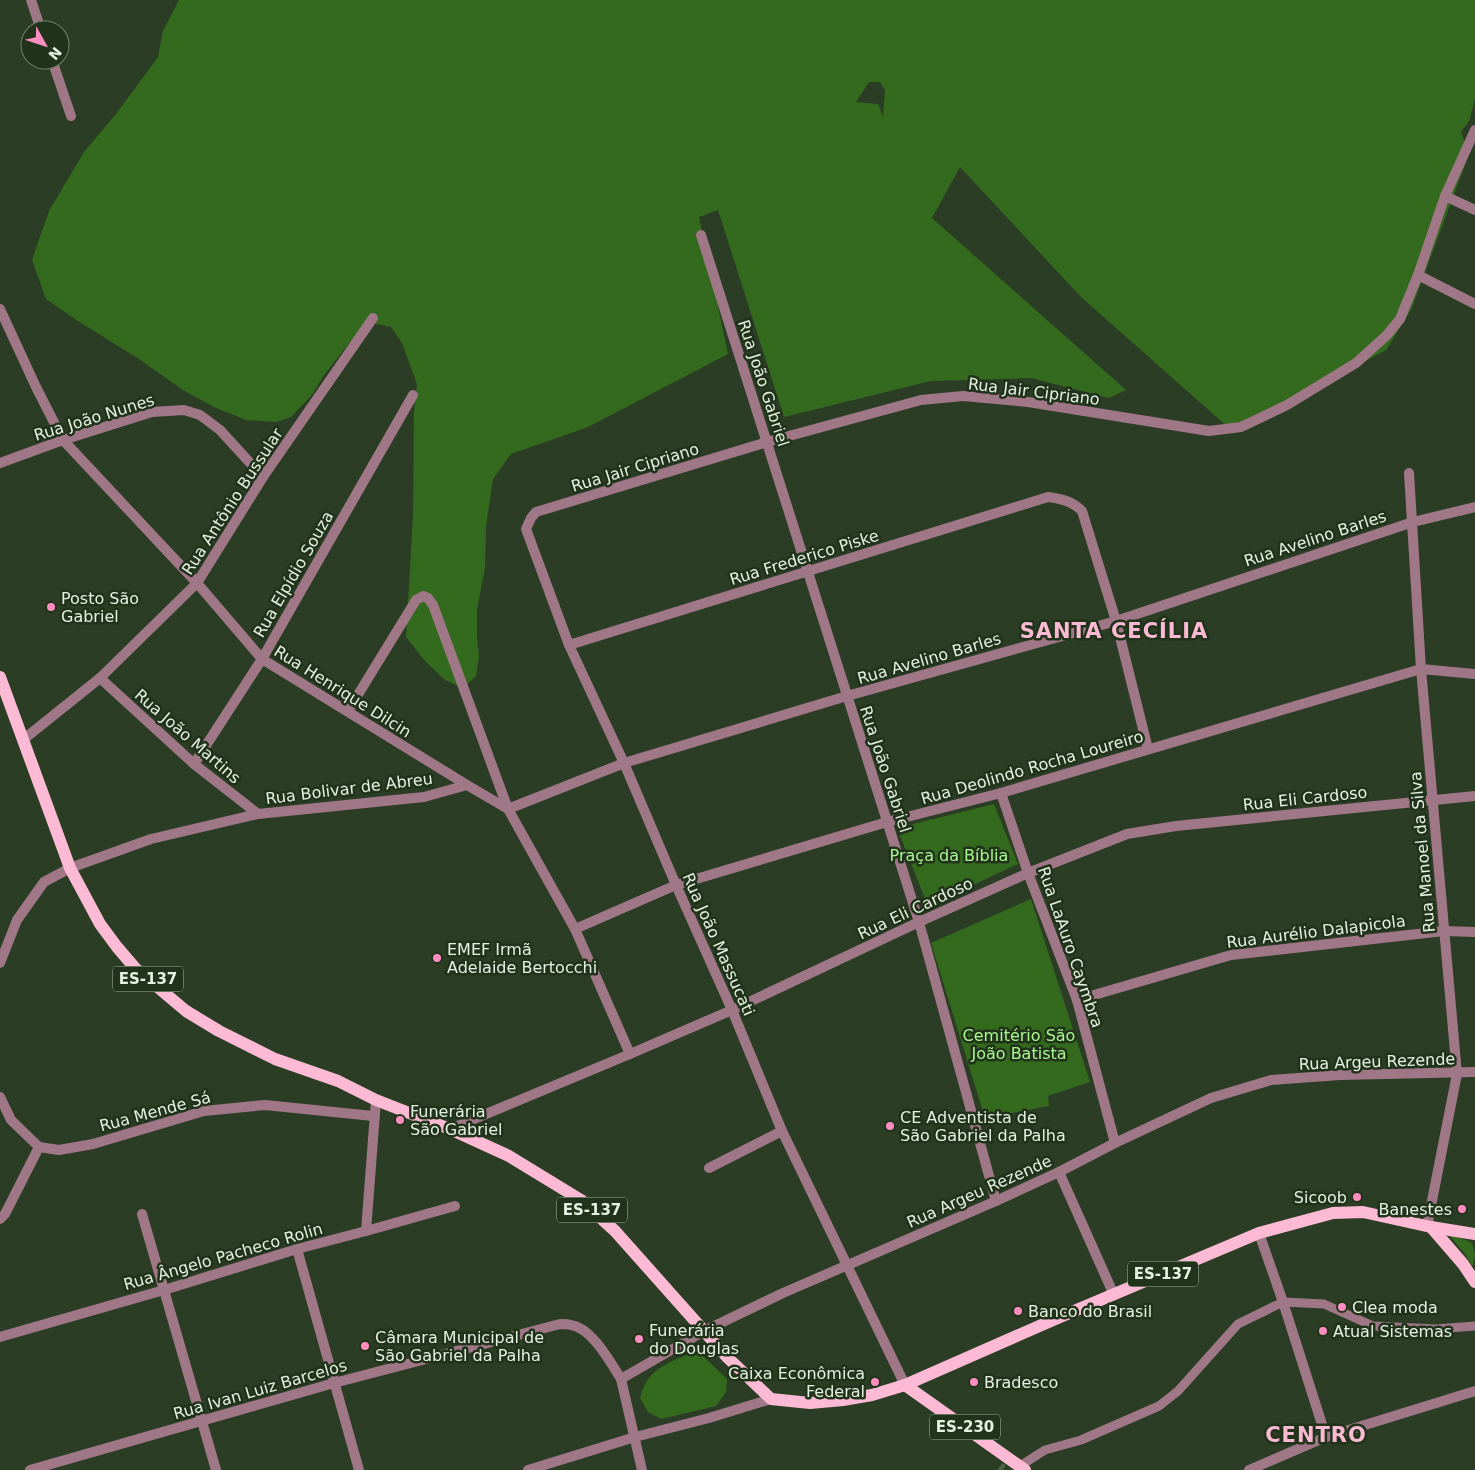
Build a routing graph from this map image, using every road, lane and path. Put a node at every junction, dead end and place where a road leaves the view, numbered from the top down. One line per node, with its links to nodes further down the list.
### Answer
1 (31, 0): 2 (street)
2 (38, 20)
3 (55, 70): 4 (street)
4 (71, 116)
5 (1475, 130): 6 (street, Rua Jair Cipriano)
6 (1445, 196): 7 (street); 9 (street, Rua Jair Cipriano)
7 (1475, 210)
8 (701, 235): 15 (street, Rua João Gabriel)
9 (1418, 275): 10 (street); 15 (street, Rua Jair Cipriano)
10 (1475, 304)
11 (0, 309): 14 (street, Rua Henrique Dilcin)
12 (373, 318): 18 (street, Rua Antônio Bussular)
13 (413, 395): 26 (street, Rua Elpídio Souza)
14 (63, 440): 16 (street, Rua João Nunes); 18 (street, Rua João Nunes); 23 (street, Rua Henrique Dilcin)
15 (767, 442): 20 (street, Rua Jair Cipriano); 22 (street, Rua João Gabriel)
16 (0, 464)
17 (1409, 473): 21 (street, Rua Manoel da Silva)
18 (263, 477): 23 (street, Rua Antônio Bussular)
19 (1475, 506): 21 (street, Rua Avelino Barles)
20 (536, 512): 25 (street, Rua João Massucati)
21 (1413, 522): 24 (street, Rua Avelino Barles); 27 (street, Rua Manoel da Silva)
22 (808, 571): 24 (street, Rua Frederico Piske); 25 (street, Rua Frederico Piske); 31 (street, Rua João Gabriel)
23 (197, 583): 26 (street, Rua Henrique Dilcin); 30 (street, Rua Antônio Bussular)
24 (1116, 621): 31 (street, Rua Avelino Barles); 34 (street)
25 (568, 645): 35 (street, Rua João Massucati)
26 (262, 659): 32 (street, Rua Henrique Dilcin); 36 (street, Rua Elpídio Souza)
27 (1421, 669): 28 (street, Rua Deolindo Rocha Loureiro); 34 (street, Rua Deolindo Rocha Loureiro); 40 (street, Rua Manoel da Silva)
28 (1475, 674)
29 (0, 677): 33 (main road, ES-137)
30 (100, 678): 33 (street, Rua Antônio Bussular); 36 (street, Rua João Martins)
31 (847, 696): 35 (street, Rua Avelino Barles); 43 (street, Rua João Gabriel)
32 (348, 711): 37 (street, Rua Henrique Dilcin); 41 (street)
33 (24, 739): 44 (main road, ES-137)
34 (1148, 749): 38 (street, Rua Deolindo Rocha Loureiro)
35 (624, 763): 41 (street, Rua Avelino Barles); 46 (street, Rua João Massucati)
36 (194, 764): 42 (street, Rua João Martins)
37 (467, 785): 41 (street); 42 (street, Rua Bolivar de Abreu)
38 (1001, 793): 43 (street, Rua Deolindo Rocha Loureiro); 45 (street, Rua LaAuro Caymbra)
39 (1475, 796): 40 (street, Rua Eli Cardoso)
40 (1433, 800): 45 (street, Rua Eli Cardoso); 49 (street, Rua Manoel da Silva)
41 (508, 809): 48 (street)
42 (258, 814): 44 (street, Rua Bolivar de Abreu)
43 (887, 822): 46 (street, Rua Deolindo Rocha Loureiro); 47 (street, Rua João Gabriel)
44 (70, 868): 51 (street); 58 (main road, ES-137)
45 (1028, 873): 47 (street, Rua Eli Cardoso); 52 (street, Rua LaAuro Caymbra)
46 (676, 885): 48 (street, Rua Deolindo Rocha Loureiro); 53 (street, Rua João Massucati)
47 (919, 922): 53 (street, Rua Eli Cardoso); 66 (street, Rua João Gabriel)
48 (575, 929): 54 (street)
49 (1444, 931): 50 (street, Rua Aurélio Dalapicola); 52 (street, Rua Aurélio Dalapicola); 56 (street, Rua Manoel da Silva)
50 (1475, 932)
51 (0, 963)
52 (1077, 1000): 62 (street, Rua LaAuro Caymbra)
53 (732, 1010): 54 (street, Rua Eli Cardoso); 61 (street, Rua João Massucati)
54 (630, 1054): 60 (street, Rua Eli Cardoso)
55 (1475, 1072): 56 (street, Rua Argeu Rezende)
56 (1456, 1074): 62 (street, Rua Argeu Rezende); 70 (street, Rua Manoel da Silva)
57 (0, 1097): 63 (street)
58 (376, 1100): 59 (street); 60 (main road, ES-137)
59 (373, 1116): 63 (street, Rua Mende Sá); 71 (street)
60 (450, 1128): 81 (main road, ES-137)
61 (782, 1131): 64 (street); 75 (street, Rua João Massucati)
62 (1114, 1143): 65 (street, Rua Argeu Rezende)
63 (39, 1148): 69 (street)
64 (709, 1168)
65 (1059, 1172): 66 (street, Rua Argeu Rezende); 78 (street)
66 (996, 1201): 75 (street, Rua Argeu Rezende)
67 (455, 1206): 71 (street, Rua Ângelo Pacheco Rolin)
68 (142, 1214): 77 (street)
69 (0, 1219)
70 (1429, 1227): 72 (main road, ES-137); 73 (main road, ES-137); 76 (main road)
71 (366, 1231): 74 (street, Rua Ângelo Pacheco Rolin)
72 (1259, 1233): 78 (main road, ES-137); 79 (street)
73 (1475, 1234)
74 (297, 1249): 77 (street, Rua Ângelo Pacheco Rolin); 84 (street)
75 (847, 1266): 81 (street, Rua Argeu Rezende); 85 (street, Rua João Massucati)
76 (1475, 1282)
77 (164, 1290): 82 (street, Rua Ângelo Pacheco Rolin); 88 (street)
78 (1114, 1295): 85 (main road, ES-137)
79 (1283, 1302): 80 (street); 90 (street); 91 (street)
80 (1475, 1326)
81 (704, 1330): 83 (street, Rua Argeu Rezende); 87 (main road, ES-137)
82 (0, 1337)
83 (621, 1379): 84 (street, Rua Ivan Luiz Barcelos); 89 (street, Rua Ivan Luiz Barcelos)
84 (334, 1383): 88 (street, Rua Ivan Luiz Barcelos); 94 (street)
85 (905, 1385): 87 (main road, ES-137); 91 (main road, ES-230)
86 (1475, 1392): 90 (street)
87 (771, 1398): 89 (street)
88 (201, 1422): 92 (street, Rua Ivan Luiz Barcelos); 93 (street)
89 (635, 1437): 95 (street); 96 (street, Rua Ivan Luiz Barcelos)
90 (1326, 1437): 97 (street)
91 (1023, 1468)
92 (30, 1470)
93 (216, 1470)
94 (359, 1470)
95 (528, 1470)
96 (642, 1470)
97 (1252, 1470)

